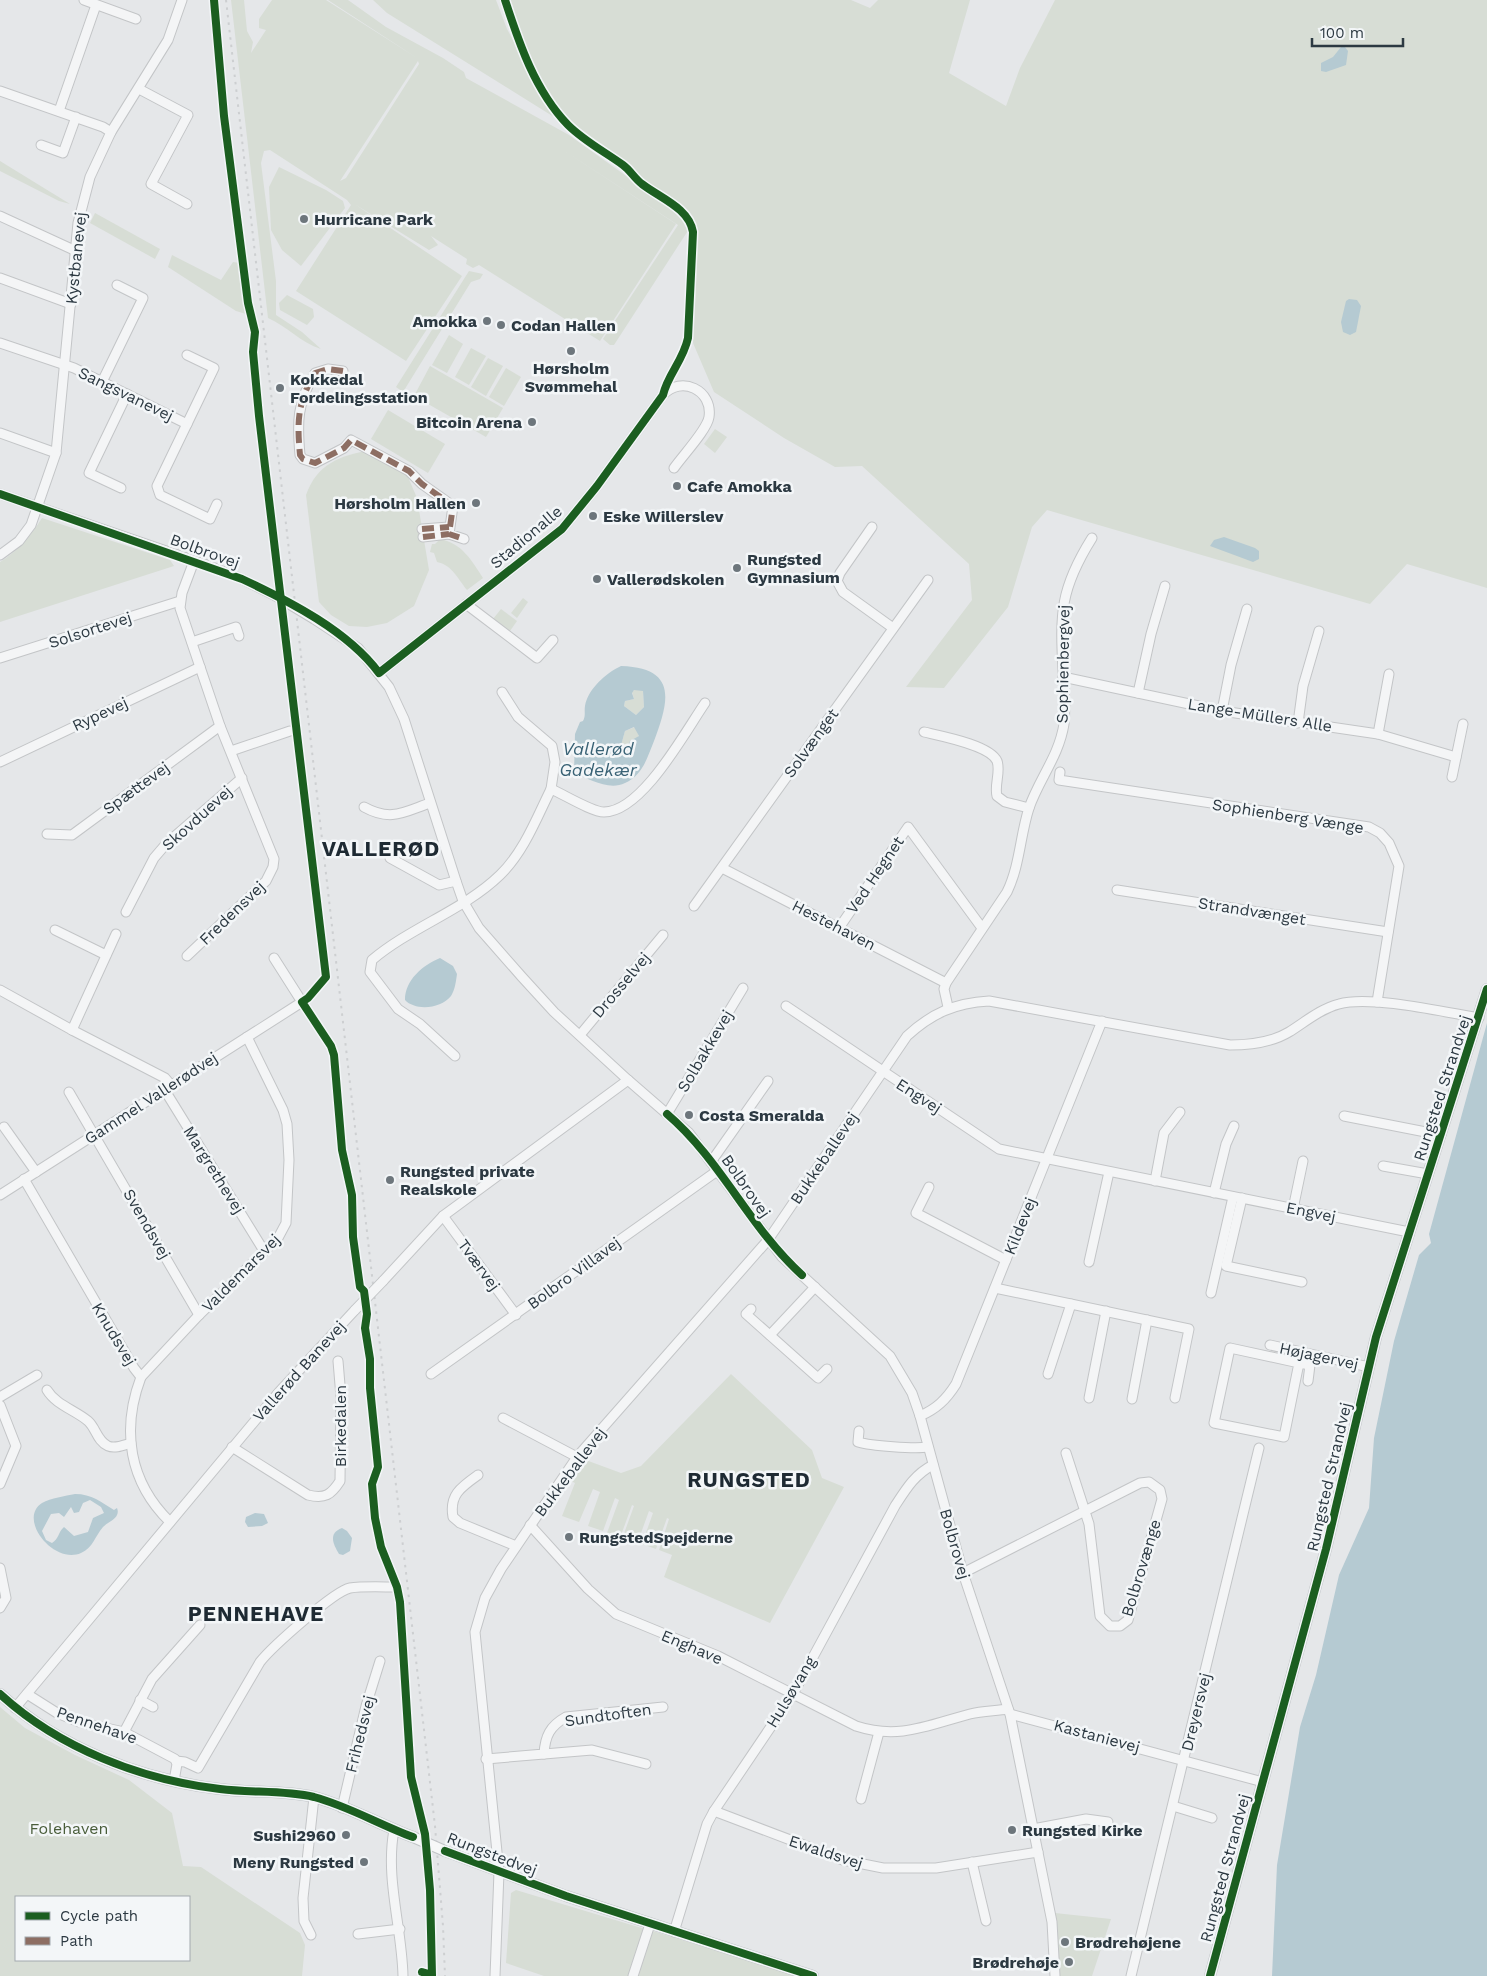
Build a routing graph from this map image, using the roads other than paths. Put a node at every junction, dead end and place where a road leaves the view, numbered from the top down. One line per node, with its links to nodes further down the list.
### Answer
1 (84, 0): 3 (street)
2 (182, 0): 5 (street, Kystbanevej)
3 (96, 5): 4 (street); 7 (street)
4 (136, 19)
5 (139, 88): 9 (street, Kystbanevej); 11 (street)
6 (0, 91): 7 (street)
7 (59, 111): 8 (street)
8 (76, 117): 9 (street); 10 (street)
9 (111, 132): 13 (street, Kystbanevej)
10 (41, 145)
11 (187, 204)
12 (0, 216): 13 (street)
13 (76, 251): 16 (street, Kystbanevej)
14 (0, 278): 16 (street)
15 (116, 285): 21 (street)
16 (71, 304): 19 (street, Kystbanevej)
17 (0, 343): 19 (street, Sangsvanevej)
18 (186, 355): 23 (street, Sangsvanevej)
19 (65, 366): 21 (street, Sangsvanevej); 25 (street, Kystbanevej)
20 (344, 371): 32 (street)
21 (102, 382): 22 (street, Sangsvanevej)
22 (127, 394): 23 (street, Sangsvanevej); 27 (street)
23 (187, 424): 29 (street, Sangsvanevej)
24 (0, 433): 25 (street)
25 (56, 453): 30 (street, Kystbanevej)
26 (674, 468): 41 (street, Stadionalle)
27 (121, 488)
28 (0, 494): 30 (street, Bolbrovej)
29 (217, 504)
30 (38, 508): 36 (street, Kystbanevej); 37 (street, Bolbrovej)
31 (872, 526): 43 (street)
32 (449, 531): 33 (street); 35 (street)
33 (422, 533)
34 (1092, 538): 52 (street, Sophienbergvej)
35 (464, 539)
36 (0, 555)
37 (194, 561): 40 (street); 50 (street, Bolbrovej, bridge)
38 (928, 580): 43 (street, Solvænget)
39 (1165, 586): 54 (street)
40 (180, 601): 47 (street, Fredensvej); 48 (street, Solsortevej)
41 (466, 604): 46 (street); 50 (street, Stadionalle)
42 (1248, 609): 56 (street)
43 (893, 628): 75 (street, Solvænget)
44 (1319, 630): 57 (street)
45 (239, 636): 47 (street)
46 (553, 640)
47 (192, 642): 49 (street, Fredensvej)
48 (0, 658)
49 (200, 667): 59 (street, Fredensvej); 65 (street, Rypevej)
50 (380, 673): 70 (street, Bolbrovej)
51 (1390, 674): 62 (street)
52 (1063, 677): 54 (street, Lange-Müllers Alle); 72 (street, Sophienbergvej)
53 (502, 692): 69 (street)
54 (1138, 693): 56 (street, Lange-Müllers Alle)
55 (705, 703): 69 (street)
56 (1222, 711): 57 (street, Lange-Müllers Alle)
57 (1298, 723): 62 (street, Lange-Müllers Alle)
58 (1463, 724): 64 (street)
59 (220, 726): 63 (street, Fredensvej); 73 (street, Spættevej)
60 (290, 731): 63 (street)
61 (924, 732): 72 (street)
62 (1378, 734): 64 (street, Lange-Müllers Alle)
63 (231, 751): 68 (street, Fredensvej)
64 (1456, 757): 67 (street)
65 (0, 762)
66 (1060, 772): 84 (street, Sophienberg Vænge)
67 (1452, 777)
68 (242, 778): 80 (street, Skovduevej); 88 (street, Fredensvej)
69 (552, 789): 78 (street)
70 (430, 803): 71 (street); 76 (street, Bolbrovej)
71 (364, 807)
72 (1029, 808): 82 (street, Sophienbergvej)
73 (47, 834)
74 (390, 858): 76 (street)
75 (722, 868): 79 (street, Solvænget); 81 (street, Hestehaven)
76 (456, 882): 78 (street, Bolbrovej)
77 (1117, 890): 84 (street, Strandvænget)
78 (464, 901): 100 (street, Bolbrovej); 102 (street)
79 (694, 906)
80 (126, 912)
81 (839, 928): 82 (street, Ved Hegnet); 90 (street, Hestehaven)
82 (982, 928): 90 (street, Sophienbergvej)
83 (55, 930): 87 (street)
84 (1388, 932): 94 (street, Sophienberg Vænge)
85 (116, 934): 87 (street)
86 (663, 935): 100 (street, Drosselvej)
87 (106, 954): 99 (street)
88 (187, 956)
89 (274, 958): 101 (street, Gammel Vallerødvej)
90 (946, 983): 96 (street)
91 (743, 988): 109 (street, Solbakkevej)
92 (1487, 989): 97 (main road, Rungsted Strandvej)
93 (0, 990): 99 (street)
94 (1377, 1002): 97 (street, Bukkeballevej); 98 (street, Bukkeballevej)
95 (786, 1006): 103 (street, Engvej)
96 (948, 1007): 98 (street, Bukkeballevej); 103 (street, Bukkeballevej)
97 (1479, 1018): 114 (main road, Rungsted Strandvej)
98 (1102, 1021): 115 (street, Kildevej)
99 (72, 1030): 106 (street)
100 (580, 1035): 104 (street, Bolbrovej)
101 (247, 1037): 106 (street, Gammel Vallerødvej); 133 (street, Valdemarsvej)
102 (455, 1056)
103 (883, 1072): 115 (street, Engvej); 132 (street, Bukkeballevej)
104 (628, 1080): 109 (street, Bolbrovej); 130 (street, Vallerød Banevej)
105 (768, 1081): 117 (street)
106 (168, 1087): 113 (street, Gammel Vallerødvej); 133 (street, Margrethevej)
107 (69, 1092): 113 (street, Svendsvej)
108 (1180, 1112): 124 (street)
109 (667, 1114): 117 (street, Bolbrovej)
110 (1344, 1116): 114 (street, Rungsted Strandvej)
111 (1234, 1126): 126 (street)
112 (4, 1127): 120 (street)
113 (95, 1134): 120 (street, Gammel Vallerødvej); 143 (street, Svendsvej)
114 (1441, 1135): 122 (main road, Rungsted Strandvej)
115 (1047, 1160): 121 (street, Engvej); 134 (street, Kildevej)
116 (1302, 1161): 129 (street)
117 (712, 1162): 119 (street, Bolbrovej)
118 (1383, 1166): 122 (street, Rungsted Strandvej)
119 (717, 1171): 132 (street, Bolbrovej); 144 (street, Bolbro Villavej)
120 (36, 1172): 123 (street, Gammel Vallerødvej)
121 (1109, 1172): 124 (street, Engvej); 135 (street)
122 (1428, 1174): 131 (main road, Rungsted Strandvej)
123 (24, 1180): 127 (street, Gammel Vallerødvej); 156 (street, Knudsvej)
124 (1155, 1181): 126 (street, Engvej)
125 (929, 1187): 134 (street)
126 (1214, 1193): 128 (street, Engvej)
127 (0, 1195)
128 (1238, 1198): 129 (street, Engvej); 136 (street); 139 (street)
129 (1293, 1209): 131 (street, Engvej)
130 (443, 1216): 144 (street, Tværvej); 168 (street, Vallerød Banevej, bridge)
131 (1409, 1232): 151 (main road, Rungsted Strandvej)
132 (768, 1240): 137 (street, Bolbrovej); 172 (street, Bukkeballevej)
133 (264, 1251): 143 (street, Valdemarsvej)
134 (1006, 1260): 138 (street, Kildevej)
135 (1089, 1262)
136 (1302, 1282)
137 (815, 1287): 146 (street); 164 (street, Bolbrovej)
138 (995, 1288): 140 (street); 164 (street, Kildevej)
139 (1211, 1293)
140 (1070, 1304): 142 (street); 154 (street)
141 (752, 1308): 146 (street)
142 (1106, 1311): 145 (street); 160 (street)
143 (199, 1315): 156 (street, Valdemarsvej)
144 (516, 1315): 153 (street, Bolbro Villavej)
145 (1148, 1320): 161 (street); 162 (street)
146 (770, 1336): 152 (street)
147 (1270, 1345): 148 (street, Højagervej)
148 (1302, 1352): 150 (street); 151 (street, Højagervej)
149 (338, 1361): 168 (street, Birkedalen)
150 (1299, 1363): 150 (street); 157 (street)
151 (1368, 1366): 202 (main road, Rungsted Strandvej)
152 (827, 1369)
153 (431, 1374)
154 (1048, 1374)
155 (37, 1375): 159 (street)
156 (141, 1377): 167 (street, Knudsvej)
157 (1308, 1381)
158 (47, 1390): 167 (street)
159 (0, 1397)
160 (1089, 1398)
161 (1175, 1398)
162 (1132, 1399)
163 (0, 1405): 175 (street)
164 (920, 1416): 169 (street, Bolbrovej)
165 (503, 1418): 172 (street)
166 (858, 1432): 169 (street)
167 (131, 1443): 177 (street, Knudsvej)
168 (232, 1447): 177 (street, Vallerød Banevej)
169 (928, 1447): 173 (street, Bolbrovej)
170 (1259, 1448): 198 (street, Dreyersvej)
171 (1066, 1453): 176 (street, Bolbrovænge)
172 (577, 1457): 178 (street, Bukkeballevej)
173 (934, 1464): 181 (street, Bolbrovej); 188 (street, Hulsøvang)
174 (478, 1475): 179 (street)
175 (0, 1484)
176 (1086, 1510): 176 (street, Bolbrovænge); 181 (street, Bolbrovænge)
177 (170, 1522): 187 (street, Vallerød Banevej)
178 (530, 1525): 179 (street, Bukkeballevej); 188 (street, Enghave)
179 (516, 1546): 197 (street, Bukkeballevej)
180 (0, 1568): 183 (street)
181 (963, 1573): 193 (street, Bolbrovej)
182 (397, 1587): 199 (street, Pennehave)
183 (0, 1608)
184 (200, 1625): 189 (street)
185 (380, 1661): 206 (street, Frihedsvej)
186 (0, 1694): 192 (main road, Rungstedvej)
187 (26, 1694): 192 (street, Vallerød Banevej); 194 (street, Pennehave)
188 (793, 1694): 195 (street, Enghave); 207 (street, Hulsøvang)
189 (140, 1700): 190 (street); 194 (street)
190 (153, 1707)
191 (663, 1707): 196 (street, Sundtoften)
192 (15, 1708): 201 (main road, Rungstedvej)
193 (1009, 1711): 195 (street, Enghave); 198 (street, Kastanievej); 210 (street, Bolbrovej)
194 (124, 1732): 199 (street, Pennehave)
195 (879, 1732): 204 (street)
196 (544, 1754): 197 (street); 200 (street)
197 (486, 1759): 214 (street, Bukkeballevej)
198 (1184, 1760): 202 (street, Kastanievej); 205 (street, Dreyersvej)
199 (176, 1761): 201 (street)
200 (646, 1764)
201 (174, 1781): 203 (main road, Rungstedvej)
202 (1263, 1782): 227 (main road, Rungsted Strandvej)
203 (314, 1797): 206 (main road, Rungstedvej); 220 (street)
204 (861, 1799)
205 (1173, 1806): 208 (street); 226 (street, Dreyersvej)
206 (342, 1808): 211 (main road, Rungstedvej)
207 (714, 1811): 213 (street, Ewaldsvej); 218 (street, Hulsøvang)
208 (1212, 1818)
209 (1108, 1822): 210 (street)
210 (1033, 1829): 212 (street, Bolbrovej)
211 (394, 1830): 214 (main road, Rungstedvej, bridge); 217 (street)
212 (1038, 1852): 213 (street, Ewaldsvej); 225 (street, Bolbrovej)
213 (972, 1862): 215 (street)
214 (499, 1872): 216 (main road, Rungstedvej); 222 (street, Bukkeballevej)
215 (986, 1921)
216 (650, 1924): 218 (main road, Rungstedvej); 223 (street)
217 (400, 1929): 219 (street); 221 (street)
218 (674, 1932): 224 (main road, Rungstedvej)
219 (358, 1934)
220 (311, 1935)
221 (403, 1976)
222 (495, 1976)
223 (633, 1976)
224 (813, 1976)
225 (1055, 1976)
226 (1131, 1976)
227 (1210, 1976)

